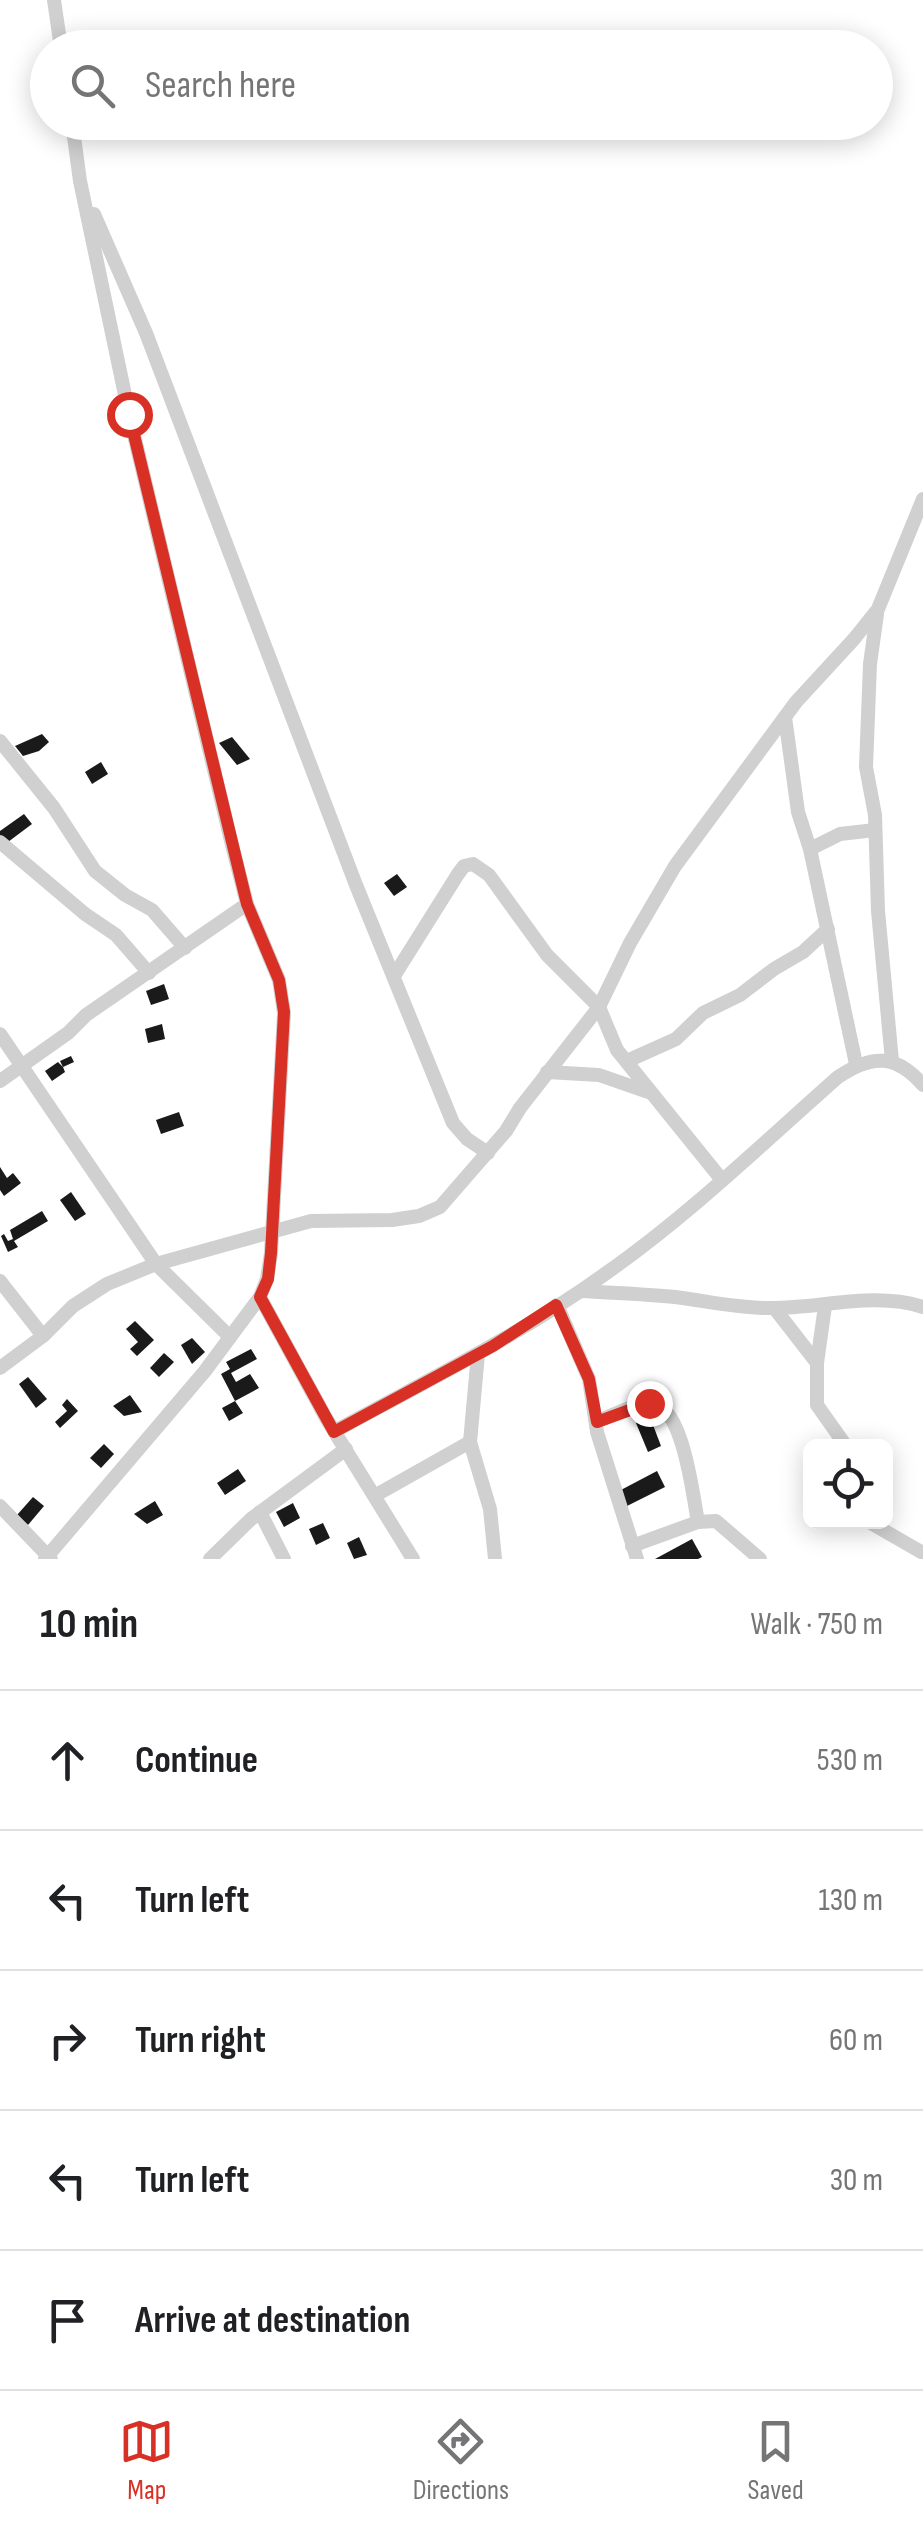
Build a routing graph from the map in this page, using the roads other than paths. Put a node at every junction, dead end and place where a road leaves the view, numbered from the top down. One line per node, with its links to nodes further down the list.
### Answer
1 (54, 0): 2 (street)
2 (58, 30)
3 (74, 140): 4 (street)
4 (80, 181): 12 (street); 16 (street)
5 (923, 499): 6 (street)
6 (878, 609): 7 (street); 9 (street)
7 (785, 717): 11 (street); 17 (street)
8 (0, 741): 14 (street)
9 (875, 830): 11 (street); 19 (street)
10 (0, 842): 15 (street)
11 (810, 848): 13 (street)
12 (247, 904): 14 (street); 29 (street)
13 (828, 929): 20 (street); 21 (street)
14 (185, 948): 15 (street)
15 (149, 974): 22 (street)
16 (394, 976): 17 (street); 27 (street)
17 (599, 1007): 20 (street); 23 (street)
18 (0, 1034): 22 (street)
19 (892, 1060): 21 (street); 25 (street)
20 (627, 1061): 26 (street)
21 (856, 1064): 28 (street)
22 (21, 1066): 24 (street); 30 (street)
23 (548, 1072): 26 (street); 27 (street)
24 (0, 1081)
25 (923, 1085)
26 (648, 1092): 28 (street)
27 (488, 1154): 29 (street)
28 (722, 1180): 32 (street)
29 (273, 1229): 30 (street); 33 (street)
30 (156, 1264): 39 (street); 40 (street)
31 (0, 1281): 34 (street)
32 (580, 1291): 35 (street); 38 (street)
33 (260, 1297): 40 (street); 45 (street)
34 (7, 1300): 39 (street)
35 (556, 1305): 41 (street); 44 (street)
36 (825, 1306): 37 (street); 38 (street); 42 (street)
37 (923, 1307)
38 (775, 1308): 42 (street)
39 (43, 1336): 43 (street)
40 (230, 1338): 56 (street)
41 (478, 1354): 45 (street); 47 (street)
42 (817, 1363): 46 (street)
43 (0, 1368)
44 (597, 1422): 52 (street); 54 (street)
45 (334, 1432): 48 (street)
46 (841, 1439)
47 (470, 1442): 49 (street); 60 (street)
48 (346, 1450): 49 (street); 51 (street)
49 (376, 1495): 59 (street)
50 (0, 1506): 56 (street)
51 (260, 1512): 57 (street); 58 (street)
52 (698, 1522): 54 (street); 61 (street)
53 (882, 1529): 55 (street)
54 (635, 1552)
55 (923, 1554)
56 (48, 1558)
57 (210, 1559)
58 (284, 1559)
59 (413, 1559)
60 (495, 1559)
61 (760, 1559)

